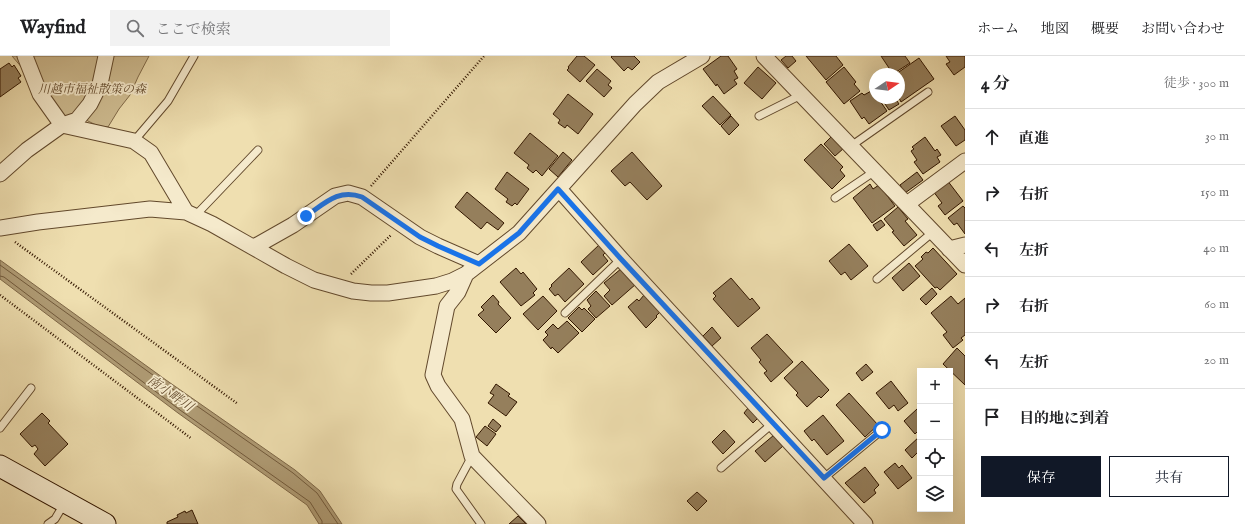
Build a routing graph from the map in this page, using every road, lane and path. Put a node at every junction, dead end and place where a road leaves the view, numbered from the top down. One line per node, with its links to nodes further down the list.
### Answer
1 (25, 56): 10 (street)
2 (106, 56): 10 (street)
3 (194, 56): 11 (lane)
4 (484, 56): 18 (path)
5 (702, 56): 17 (street)
6 (764, 56): 8 (street)
7 (928, 92): 12 (lane)
8 (801, 95): 9 (lane); 12 (street)
9 (759, 116)
10 (62, 125): 11 (street); 16 (street)
11 (134, 141): 21 (street)
12 (851, 146): 15 (street)
13 (258, 150): 21 (lane)
14 (965, 161): 20 (street)
15 (875, 171): 19 (lane); 20 (street)
16 (0, 174)
17 (558, 189): 29 (street); 30 (street)
18 (362, 197): 22 (street); 27 (street)
19 (835, 198)
20 (907, 204): 24 (street)
21 (190, 214): 23 (street); 27 (street)
22 (402, 224): 30 (street); 34 (path)
23 (0, 228)
24 (933, 232): 28 (street); 33 (lane)
25 (13, 240): 38 (path)
26 (965, 245): 28 (street)
27 (254, 248): 34 (street)
28 (949, 249): 31 (street)
29 (621, 259): 36 (lane); 39 (street)
30 (479, 264): 32 (street)
31 (965, 266)
32 (466, 274): 34 (street); 43 (street)
33 (877, 280)
34 (338, 286)
35 (0, 295): 42 (path)
36 (565, 313)
37 (31, 388): 40 (lane)
38 (238, 404)
39 (773, 423): 45 (lane); 46 (street)
40 (0, 428)
41 (882, 430): 46 (lane)
42 (192, 439)
43 (472, 456): 50 (lane); 51 (street)
44 (0, 466): 47 (main road)
45 (721, 468)
46 (824, 478): 52 (street)
47 (65, 502): 48 (lane); 49 (main road)
48 (48, 524)
49 (105, 524)
50 (481, 524)
51 (538, 524)
52 (865, 524)

